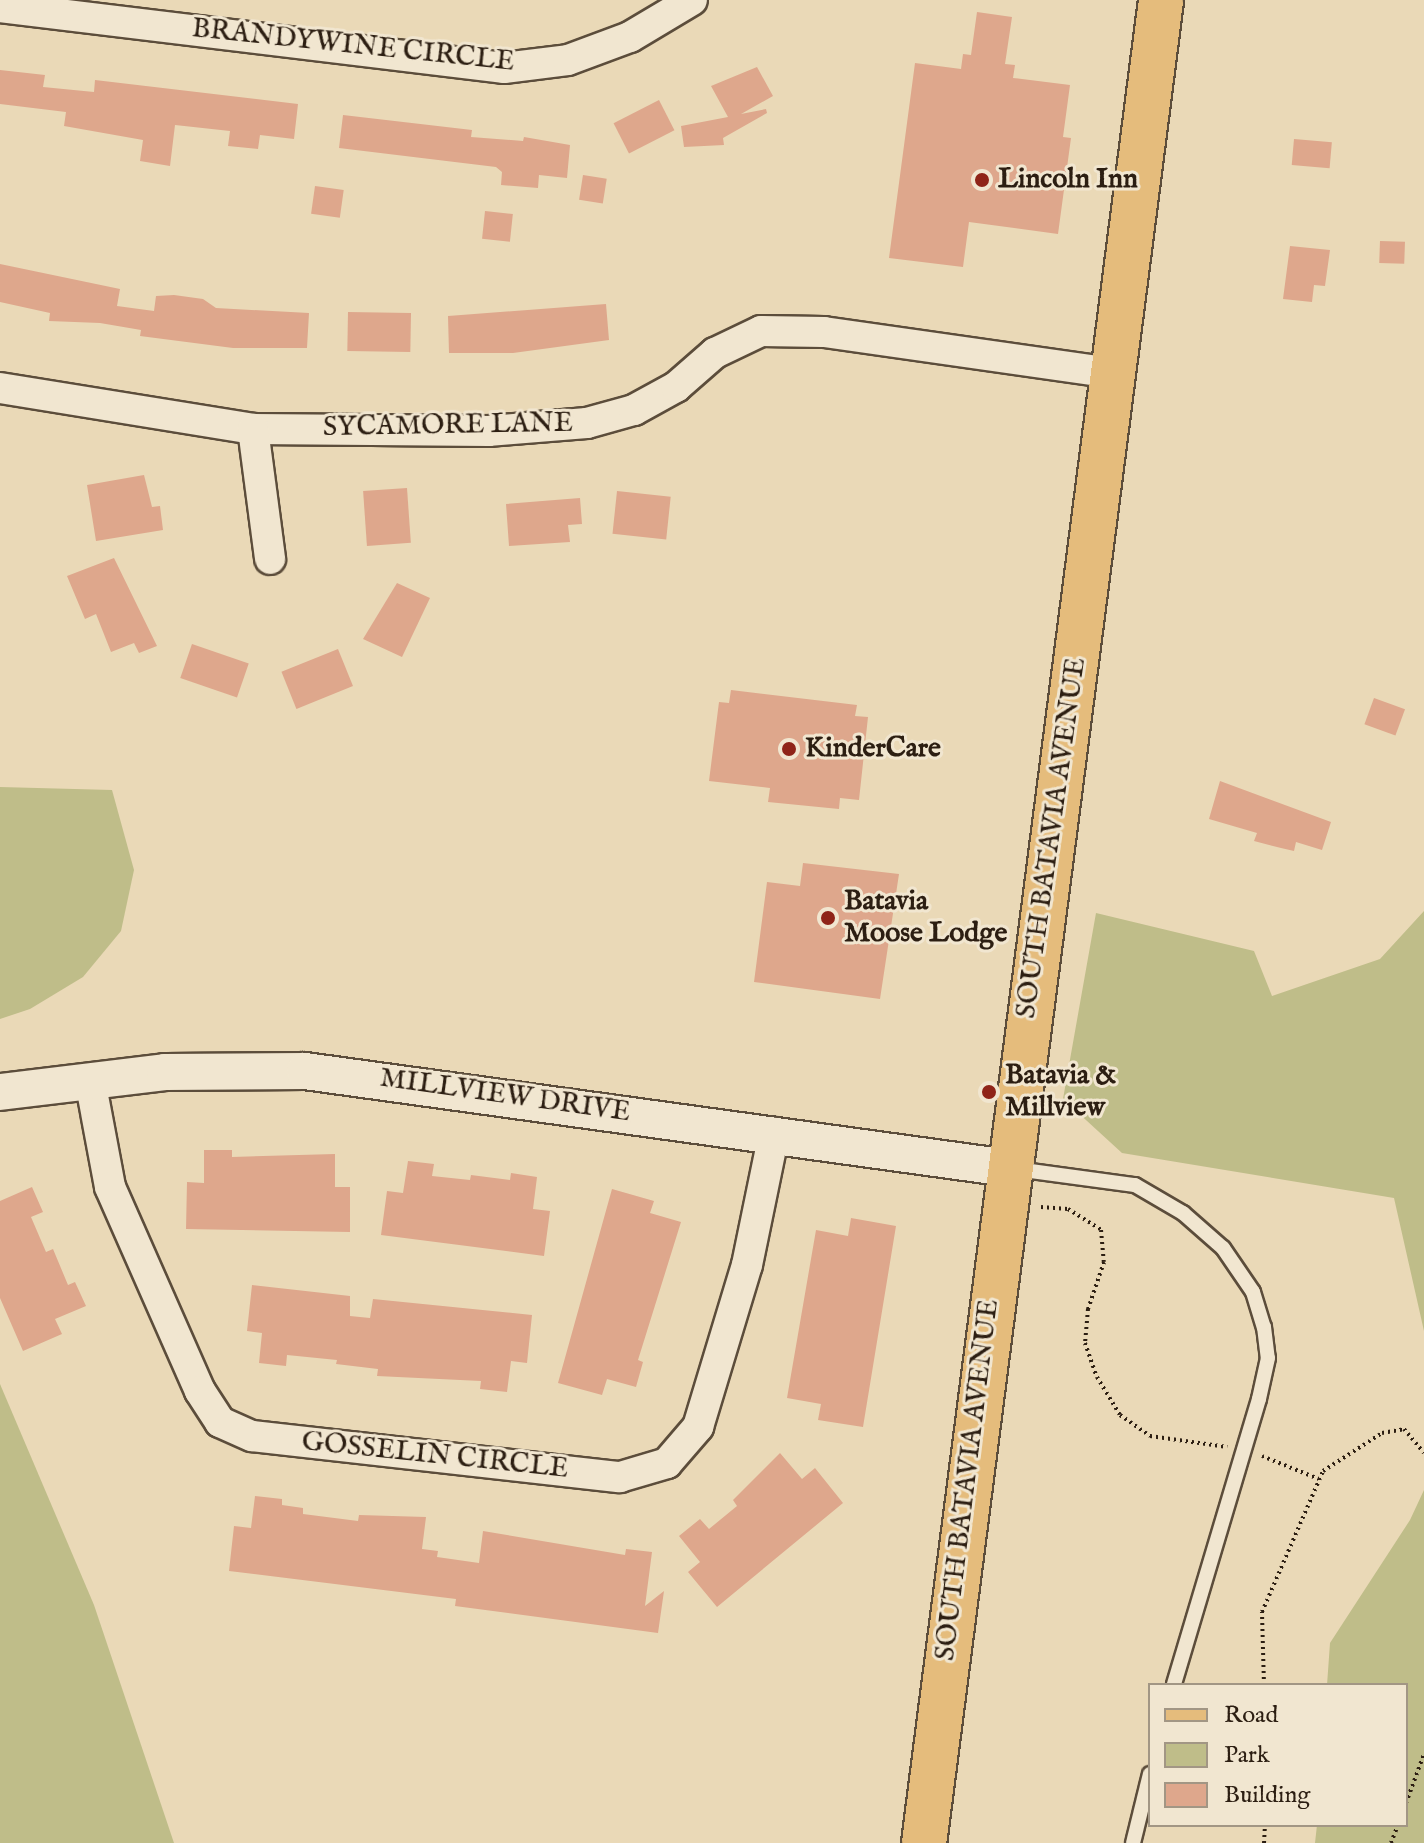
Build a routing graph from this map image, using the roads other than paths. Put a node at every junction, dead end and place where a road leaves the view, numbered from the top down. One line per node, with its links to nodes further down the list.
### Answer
1 (692, 0): 3 (street, BRANDYWINE CIRCLE)
2 (1161, 0): 4 (main road, SOUTH BATAVIA AVENUE)
3 (0, 7)
4 (1112, 373): 6 (street, SYCAMORE LANE); 11 (main road, SOUTH BATAVIA AVENUE)
5 (0, 388): 6 (street, SYCAMORE LANE)
6 (253, 429): 7 (street)
7 (270, 559)
8 (90, 1080): 9 (street, MILLVIEW DRIVE); 10 (street, MILLVIEW DRIVE); 10 (street, GOSSELIN CIRCLE)
9 (0, 1092)
10 (774, 1133): 11 (street, MILLVIEW DRIVE)
11 (1006, 1186): 12 (lane); 14 (main road, SOUTH BATAVIA AVENUE)
12 (1175, 1683)
13 (1148, 1782): 15 (lane)
14 (924, 1843)
15 (1133, 1843)

